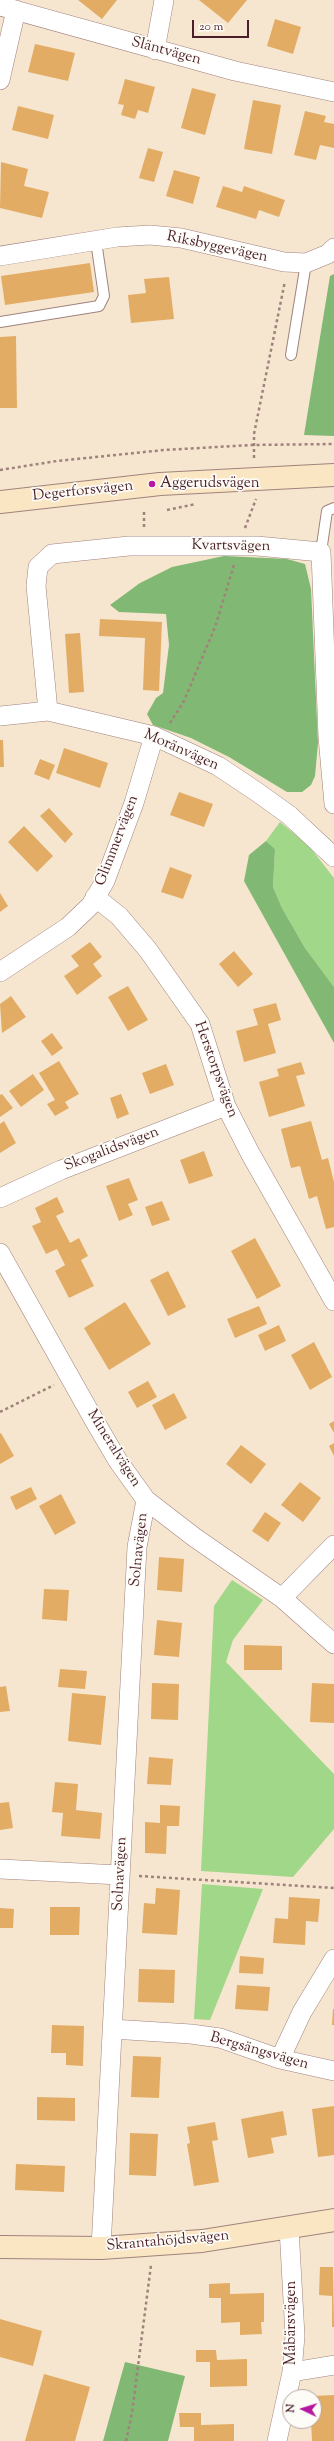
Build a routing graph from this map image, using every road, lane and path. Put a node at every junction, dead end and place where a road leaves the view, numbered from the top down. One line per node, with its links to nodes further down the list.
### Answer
1 (164, 0): 3 (street)
2 (8, 8): 3 (street, Släntvägen); 4 (street)
3 (155, 50): 5 (street, Släntvägen)
4 (0, 80)
5 (334, 92)
6 (96, 241): 8 (street, Riksbyggevägen); 9 (street, Riksbyggevägen); 10 (lane)
7 (334, 248): 9 (street)
8 (0, 256)
9 (297, 263): 11 (lane); 13 (path)
10 (0, 322)
11 (291, 355)
12 (334, 444): 13 (path)
13 (252, 445): 14 (path); 16 (path)
14 (0, 470)
15 (334, 475): 16 (street, Degerforsvägen)
16 (256, 477): 17 (street, Degerforsvägen); 19 (path)
17 (0, 502)
18 (334, 508): 20 (lane)
19 (239, 546): 20 (street, Kvartsvägen); 21 (street, Kvartsvägen); 23 (path)
20 (321, 552): 24 (street)
21 (48, 710): 22 (street, Moränvägen); 23 (street, Moränvägen)
22 (0, 716)
23 (154, 736): 25 (street, Moränvägen); 26 (street, Glimmervägen)
24 (334, 804)
25 (334, 857)
26 (96, 897): 27 (street, Glimmervägen); 28 (street, Herstorpsvägen)
27 (0, 972)
28 (226, 1106): 29 (street, Skogalidsvägen); 31 (street, Herstorpsvägen)
29 (0, 1198)
30 (0, 1253): 32 (street, Mineralvägen)
31 (334, 1301)
32 (70, 1377): 33 (path); 34 (street, Mineralvägen)
33 (0, 1412)
34 (146, 1500): 36 (street, Mineralvägen); 39 (street, Solnavägen)
35 (334, 1545): 36 (street)
36 (282, 1598): 37 (street, Mineralvägen)
37 (334, 1644)
38 (0, 1869): 39 (street)
39 (120, 1875): 40 (path); 42 (street, Solnavägen)
40 (334, 1888)
41 (334, 1959): 43 (street)
42 (112, 2030): 43 (street, Bergsängsvägen); 48 (street, Solnavägen)
43 (280, 2059): 44 (street, Bergsängsvägen)
44 (334, 2071)
45 (334, 2220): 46 (street, Skrantahöjdsvägen)
46 (289, 2228): 48 (street, Skrantahöjdsvägen); 51 (street, Måbärsvägen)
47 (0, 2247): 48 (street, Skrantahöjdsvägen)
48 (101, 2248)
49 (152, 2263): 52 (path)
50 (334, 2365): 51 (street)
51 (292, 2372): 53 (street, Måbärsvägen)
52 (126, 2441)
53 (277, 2441)

